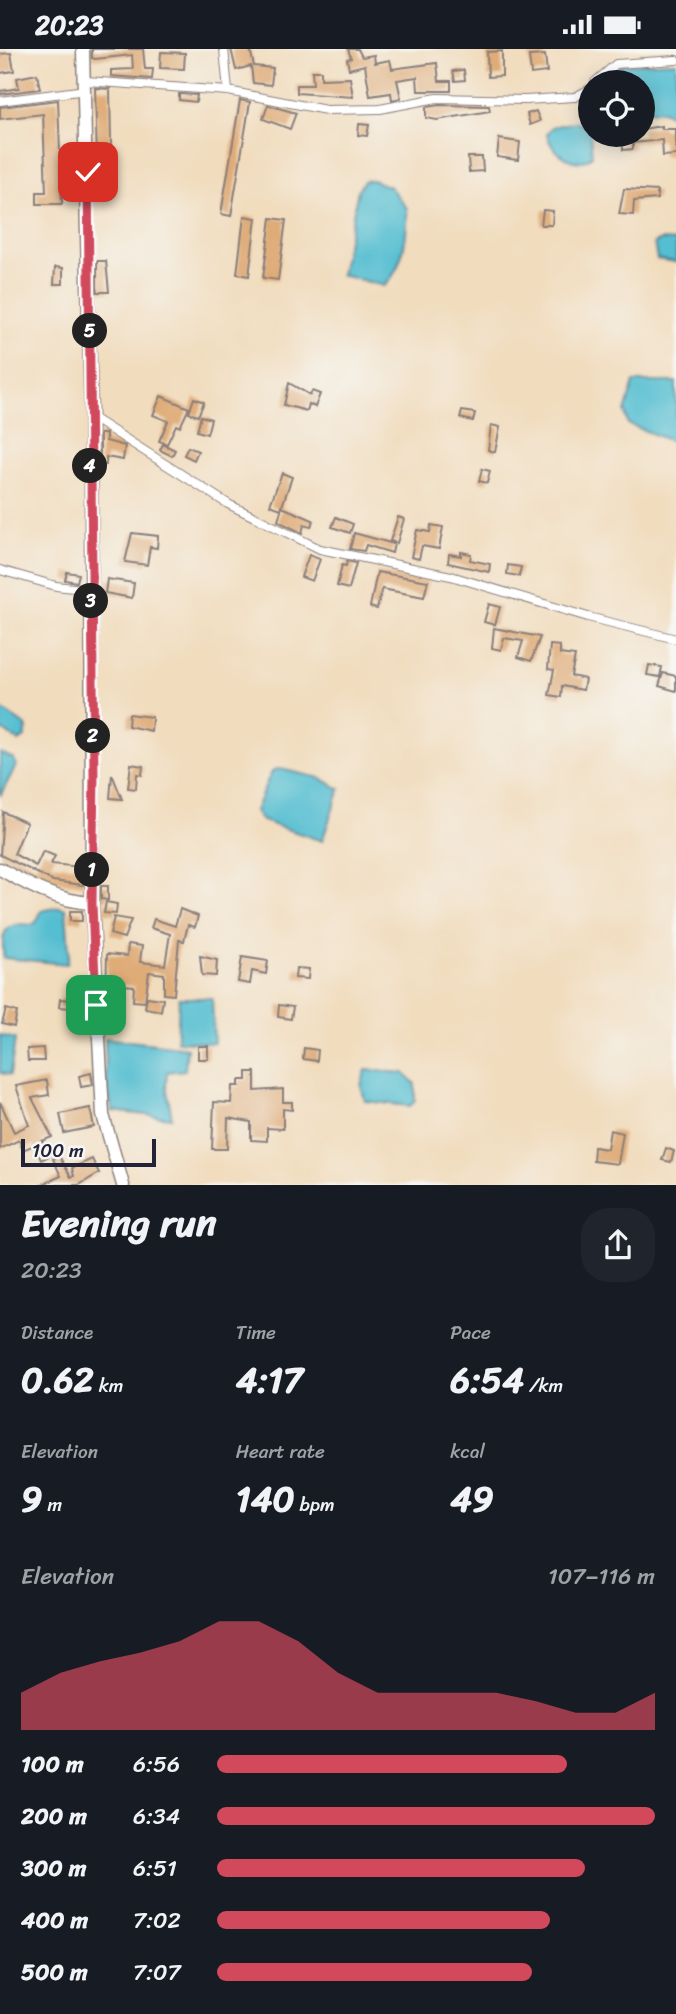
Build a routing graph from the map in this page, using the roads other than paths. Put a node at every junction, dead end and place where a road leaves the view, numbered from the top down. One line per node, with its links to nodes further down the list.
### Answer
1 (83, 49): 5 (main road)
2 (224, 49): 6 (street)
3 (676, 60): 4 (street)
4 (609, 70)
5 (86, 85): 6 (street); 8 (street); 9 (main road)
6 (228, 91): 7 (street)
7 (578, 95)
8 (0, 101)
9 (91, 417): 11 (main road); 12 (street)
10 (0, 570): 11 (street)
11 (91, 590): 14 (main road)
12 (676, 639)
13 (0, 869): 14 (main road)
14 (92, 903): 15 (main road)
15 (122, 1185)

